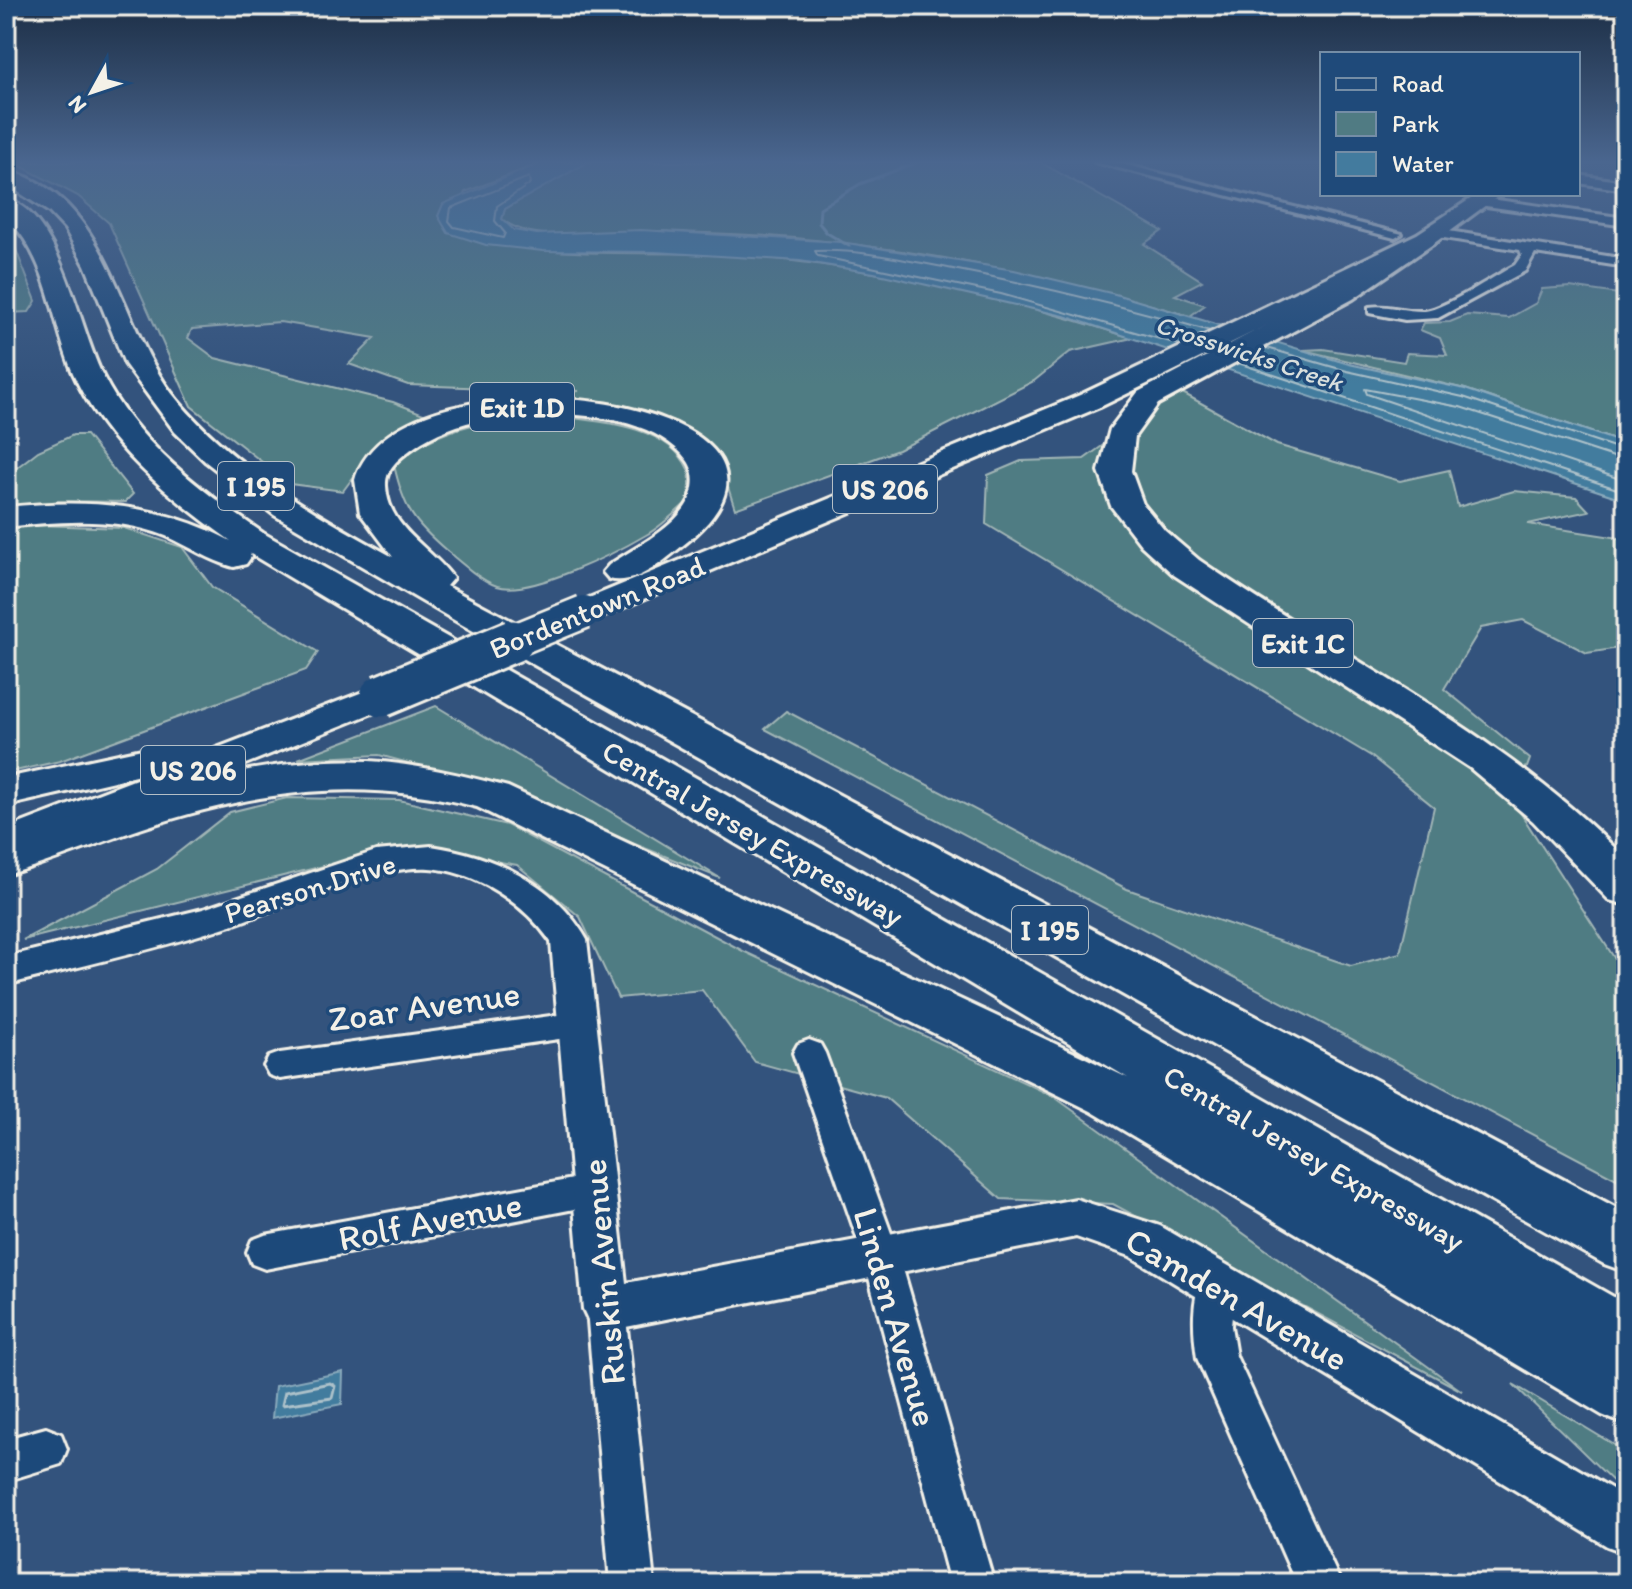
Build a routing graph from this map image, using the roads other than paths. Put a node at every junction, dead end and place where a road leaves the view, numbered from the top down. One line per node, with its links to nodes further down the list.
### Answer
1 (37, 236): 21 (highway, Central Jersey Expressway / I 195)
2 (83, 236): 13 (highway, Central Jersey Expressway / I 195)
3 (1390, 236): 11 (highway, Bordentown Road / US 206)
4 (1430, 236): 9 (highway, Exit 1C)
5 (1431, 236): 6 (street)
6 (1525, 247): 7 (street); 8 (street)
7 (1626, 263)
8 (1374, 310)
9 (1191, 363): 12 (highway, Bordentown Road / US 206); 20 (highway, Exit 1C)
10 (6, 517): 21 (highway)
11 (621, 572): 12 (highway, Bordentown Road / US 206); 13 (highway, Exit 1D)
12 (570, 606): 14 (highway, Bordentown Road / US 206, bridge)
13 (474, 616): 28 (highway, Central Jersey Expressway / I 195)
14 (373, 686): 15 (highway, Bordentown Road); 18 (highway, Bordentown Road / US 206)
15 (142, 762): 16 (highway); 17 (highway, Bordentown Road)
16 (6, 792)
17 (6, 815)
18 (6, 845)
19 (6, 859): 34 (highway)
20 (1626, 888)
21 (916, 927): 33 (highway, Central Jersey Expressway / I 195)
22 (574, 962): 23 (street, Pearson Drive); 24 (street, Ruskin Avenue)
23 (6, 971)
24 (580, 1024): 26 (street, Zoar Avenue); 27 (street, Ruskin Avenue)
25 (809, 1053): 30 (street, Linden Avenue)
26 (280, 1066)
27 (595, 1190): 29 (street, Rolf Avenue); 32 (street, Ruskin Avenue)
28 (1626, 1244)
29 (265, 1252)
30 (881, 1255): 31 (street, Camden Avenue); 32 (street, Camden Avenue); 39 (street, Linden Avenue)
31 (1216, 1286): 37 (street, Camden Avenue); 40 (street)
32 (606, 1309): 38 (street, Ruskin Avenue)
33 (1626, 1339)
34 (1626, 1392)
35 (46, 1449): 36 (street)
36 (6, 1460)
37 (1613, 1518)
38 (632, 1583)
39 (972, 1583)
40 (1319, 1583)

